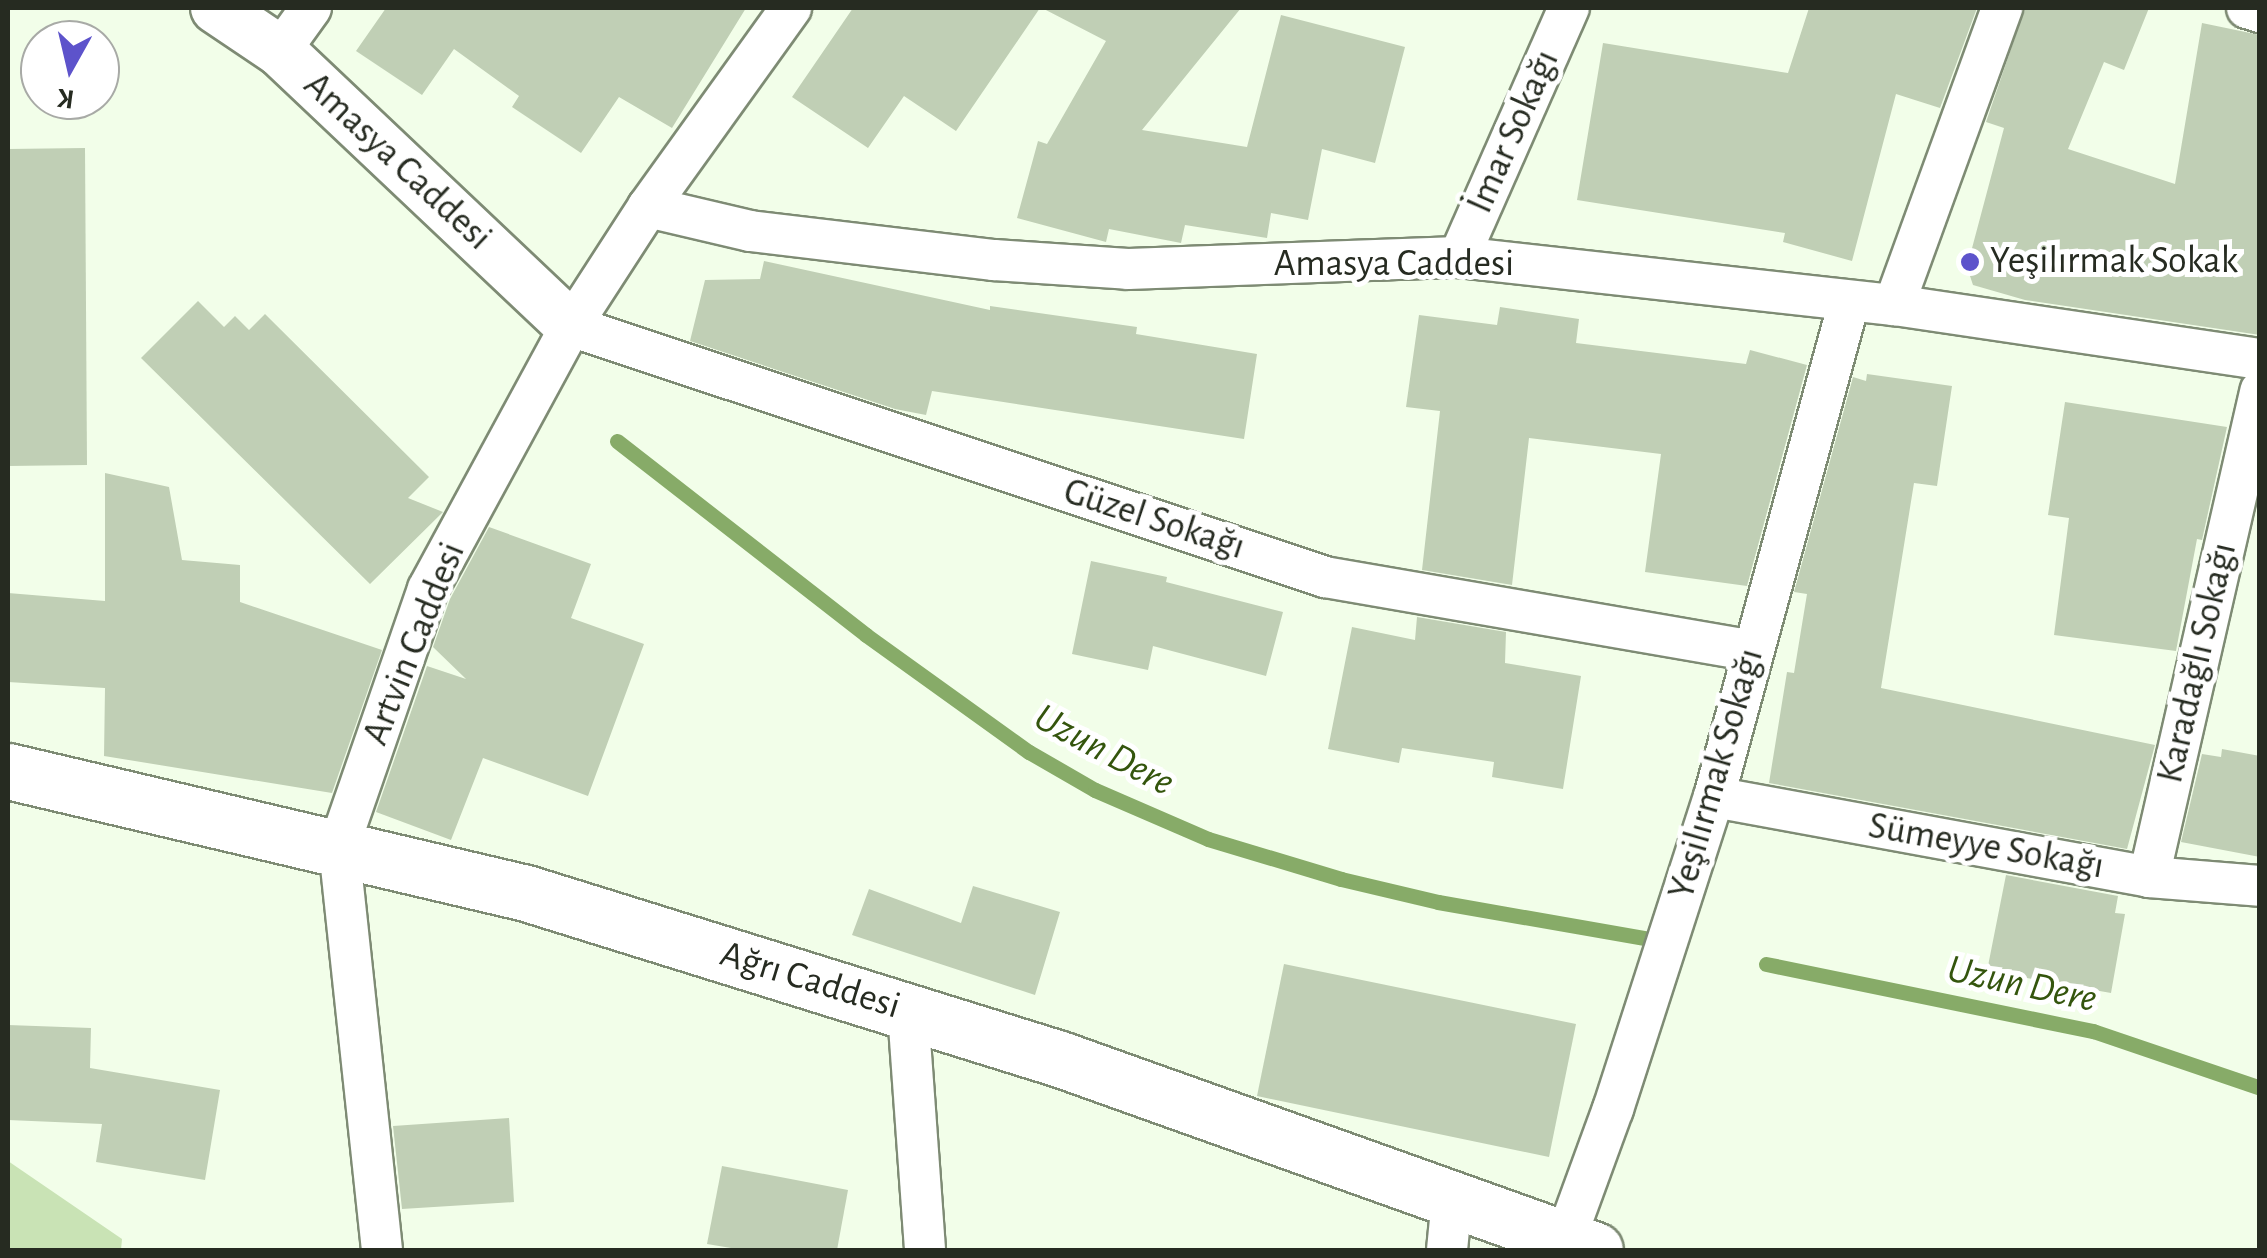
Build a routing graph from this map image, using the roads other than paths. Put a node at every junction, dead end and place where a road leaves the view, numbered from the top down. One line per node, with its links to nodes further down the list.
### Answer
1 (216, 8): 8 (street, Amasya Caddesi)
2 (312, 8): 8 (street)
3 (791, 8): 9 (street, Artvin Caddesi)
4 (1569, 8): 10 (street, İmar Sokağı)
5 (2002, 8): 12 (street)
6 (2246, 8): 7 (street)
7 (2260, 12)
8 (280, 51): 13 (street, Amasya Caddesi)
9 (648, 207): 10 (street, Amasya Caddesi); 13 (street, Artvin Caddesi)
10 (1459, 257): 11 (street, Amasya Caddesi)
11 (1849, 302): 12 (street, Amasya Caddesi); 16 (street, Yeşilırmak Sokağı)
12 (1894, 305): 14 (street, Amasya Caddesi)
13 (571, 326): 16 (street, Güzel Sokağı); 19 (street, Artvin Caddesi)
14 (2260, 359)
15 (2260, 391): 20 (street, Karadağlı Sokağı)
16 (1753, 651): 18 (street, Yeşilırmak Sokağı)
17 (8, 771): 19 (main road, Ağrı Caddesi)
18 (1714, 798): 20 (street, Sümeyye Sokağı); 24 (street, Yeşilırmak Sokağı)
19 (339, 846): 22 (main road, Ağrı Caddesi); 25 (street, Artvin Caddesi)
20 (2149, 878): 21 (street, Sümeyye Sokağı)
21 (2260, 886)
22 (908, 1012): 23 (main road, Ağrı Caddesi); 26 (street)
23 (1449, 1225): 24 (main road, Ağrı Caddesi)
24 (1580, 1245)
25 (382, 1250)
26 (925, 1250)

